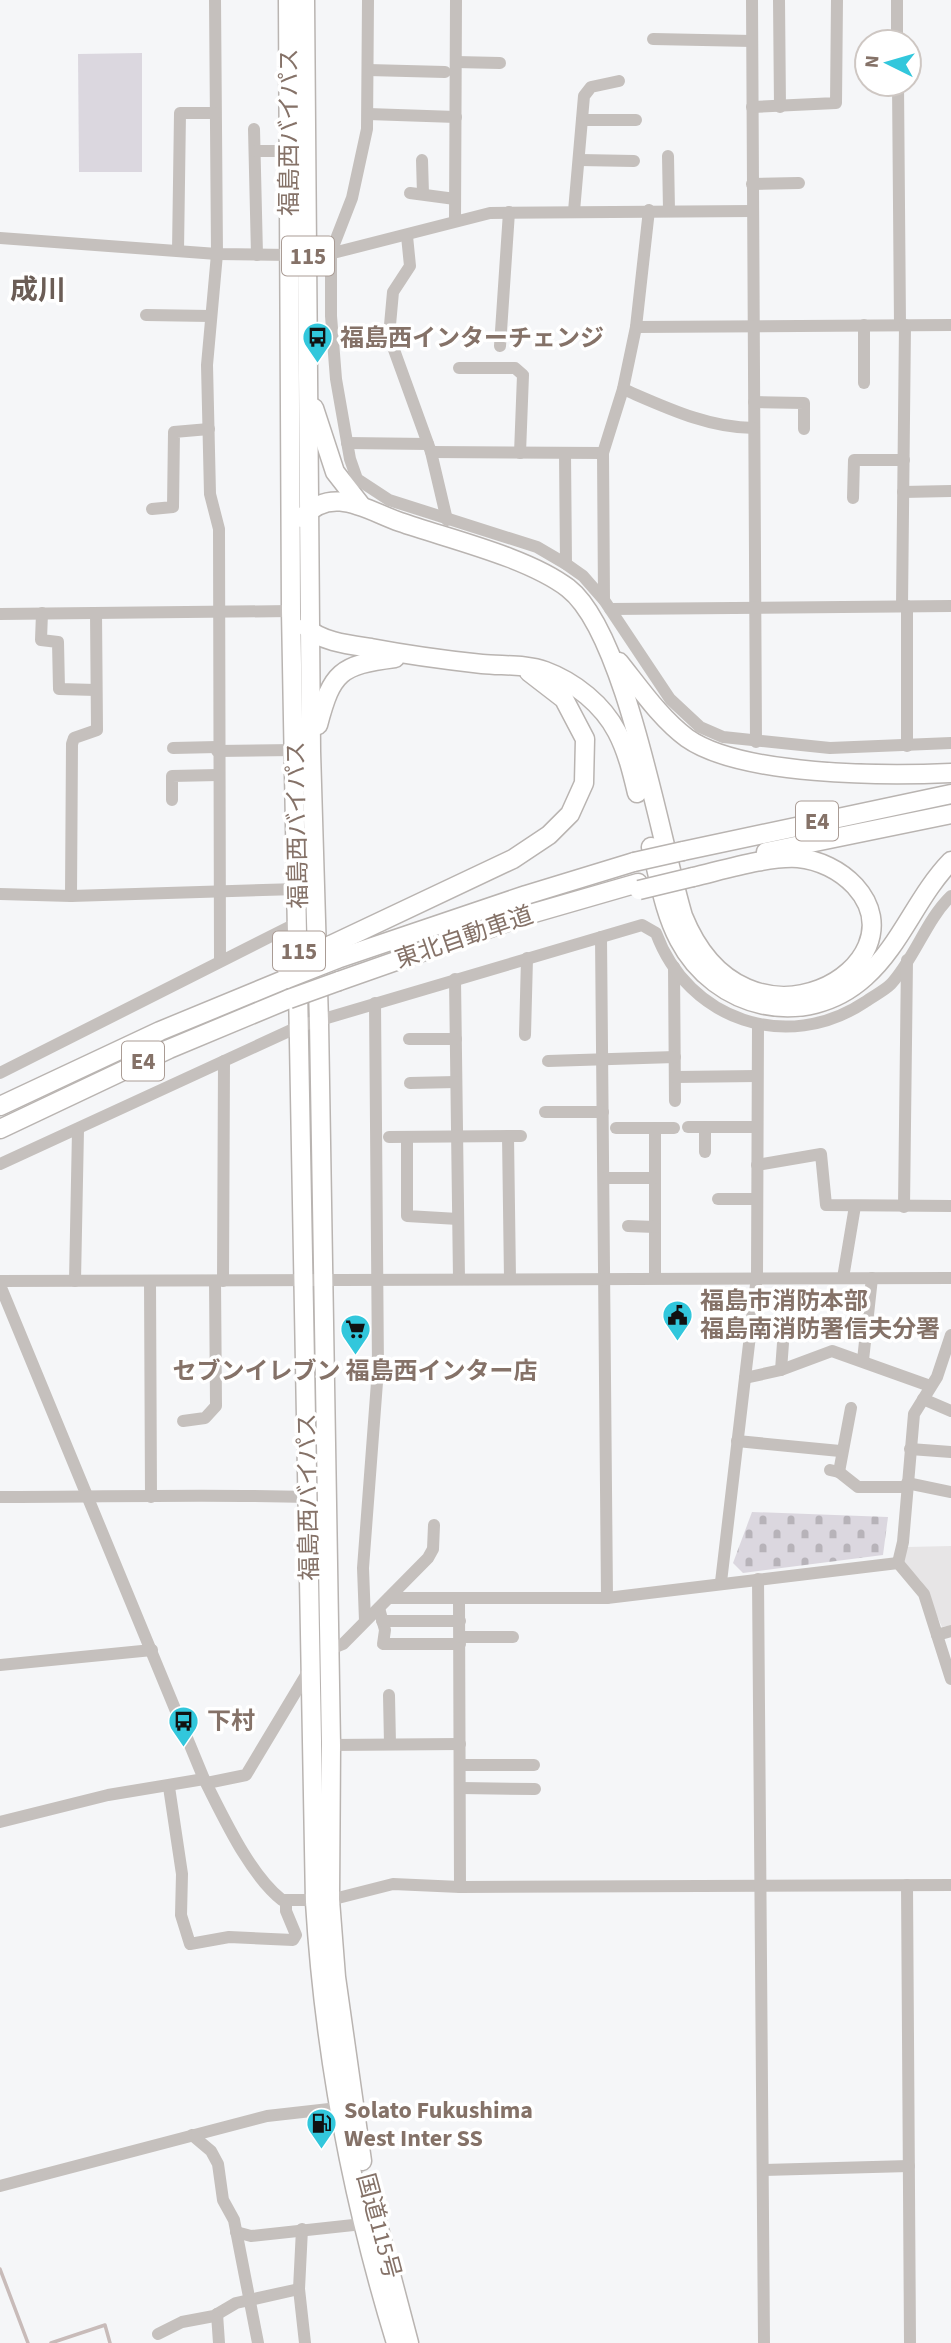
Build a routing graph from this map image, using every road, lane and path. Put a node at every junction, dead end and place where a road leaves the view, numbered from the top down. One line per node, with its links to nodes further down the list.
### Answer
1 (215, 0): 21 (street)
2 (288, 0): 28 (highway, 福島西バイパス / 115)
3 (305, 0): 47 (highway, 福島西バイパス / 115)
4 (368, 0): 15 (street)
5 (456, 0): 13 (street)
6 (752, 0): 12 (street)
7 (779, 0): 20 (street)
8 (837, 0): 20 (street)
9 (897, 0): 10 (street)
10 (897, 28)
11 (653, 39): 12 (street)
12 (752, 41): 19 (street)
13 (456, 62): 14 (street); 23 (street)
14 (500, 63)
15 (368, 70): 16 (street); 22 (street)
16 (445, 72)
17 (619, 81): 24 (street)
18 (898, 98): 53 (street)
19 (752, 107): 20 (street); 33 (street)
20 (780, 107)
21 (215, 113): 44 (street); 46 (street)
22 (368, 114): 23 (street); 45 (street)
23 (456, 117): 35 (street)
24 (582, 120): 25 (street); 31 (street)
25 (636, 120)
26 (254, 129): 27 (street)
27 (254, 151): 28 (street); 48 (street)
28 (289, 151): 47 (highway, 福島西バイパス / 115)
29 (668, 156): 37 (street)
30 (422, 160): 35 (street)
31 (580, 160): 32 (street); 38 (street)
32 (634, 161)
33 (752, 184): 34 (street); 39 (street)
34 (799, 184)
35 (455, 199): 41 (street)
36 (649, 209): 37 (street); 38 (street); 55 (street)
37 (669, 210): 39 (street)
38 (573, 211): 40 (street)
39 (752, 211): 51 (street)
40 (509, 212): 41 (street); 56 (street)
41 (455, 221): 42 (street)
42 (407, 236): 45 (street); 66 (street)
43 (0, 238): 44 (street)
44 (178, 251): 46 (street)
45 (334, 252): 47 (street); 65 (street)
46 (217, 254): 48 (street); 50 (street)
47 (299, 254): 48 (street); 57 (highway, 福島西バイパス / 115); 78 (highway, 福島西バイパス / 115)
48 (257, 255)
49 (146, 315): 50 (street)
50 (210, 316): 63 (street)
51 (753, 324): 52 (street); 55 (street); 61 (street)
52 (864, 325): 53 (street); 59 (street)
53 (902, 325): 54 (street); 70 (street)
54 (951, 325)
55 (636, 327): 60 (street)
56 (500, 346)
57 (306, 367): 74 (highway); 76 (highway, 福島西バイパス / 115)
58 (459, 368): 67 (street)
59 (864, 383)
60 (623, 388): 62 (street); 69 (street)
61 (754, 402): 62 (street); 64 (street)
62 (754, 428): 83 (street)
63 (209, 429): 75 (street); 84 (street)
64 (804, 429)
65 (347, 443): 66 (street); 77 (street)
66 (430, 448): 67 (street); 77 (street)
67 (520, 453): 68 (street)
68 (565, 453): 69 (street); 79 (street)
69 (603, 453): 80 (street)
70 (904, 460): 72 (street); 73 (street)
71 (951, 491): 72 (street)
72 (903, 492): 81 (street)
73 (853, 498)
74 (360, 504): 76 (highway); 90 (highway)
75 (152, 509)
76 (309, 511): 78 (highway); 89 (highway, 福島西バイパス / 115)
77 (447, 520): 79 (street)
78 (291, 532): 85 (highway, 福島西バイパス / 115)
79 (566, 564): 80 (street)
80 (607, 604): 83 (street); 94 (street)
81 (904, 606): 82 (street); 83 (street); 96 (street)
82 (951, 606)
83 (755, 607): 94 (street)
84 (219, 611): 85 (street); 86 (street); 98 (street)
85 (291, 611): 89 (highway); 99 (highway, 福島西バイパス / 115)
86 (96, 612): 87 (street); 93 (street)
87 (41, 613): 88 (street); 93 (street)
88 (0, 614)
89 (312, 633): 91 (highway); 99 (highway, 福島西バイパス / 115)
90 (608, 648): 100 (highway); 106 (highway)
91 (412, 655): 92 (highway); 99 (highway)
92 (524, 668): 105 (highway); 114 (highway)
93 (96, 690): 110 (street)
94 (756, 742): 96 (street)
95 (951, 743): 96 (street)
96 (907, 746)
97 (173, 748): 98 (street)
98 (217, 749): 99 (street); 101 (street)
99 (303, 751): 107 (highway, 福島西バイパス / 115); 121 (highway, 福島西バイパス / 115)
100 (951, 773)
101 (218, 775): 103 (street); 108 (street)
102 (951, 794): 114 (highway, 東北自動車道 / E4, bridge)
103 (172, 800)
104 (951, 814): 106 (highway, 東北自動車道 / E4)
105 (951, 862)
106 (691, 873): 145 (highway, 東北自動車道 / E4, bridge)
107 (298, 889): 108 (street); 112 (highway, 福島西バイパス / 115)
108 (220, 892): 110 (street); 117 (street)
109 (0, 894): 110 (street)
110 (71, 896)
111 (951, 896): 116 (street)
112 (299, 922): 117 (street); 123 (highway, 福島西バイパス / 115)
113 (601, 937): 115 (street); 118 (street); 128 (street)
114 (334, 952): 137 (highway, E4, bridge)
115 (527, 958): 119 (street); 124 (street)
116 (907, 960): 122 (street); 160 (street)
117 (220, 961): 131 (street)
118 (674, 967): 122 (street); 127 (street)
119 (455, 979): 120 (street); 126 (street)
120 (375, 1003): 121 (street); 172 (street)
121 (319, 1022): 123 (street); 176 (highway, 福島西バイパス / 115)
122 (758, 1024): 132 (street)
123 (300, 1027): 129 (street); 176 (highway, 福島西バイパス / 115)
124 (525, 1035)
125 (408, 1039): 126 (street)
126 (456, 1039): 134 (street)
127 (674, 1057): 128 (street); 133 (street)
128 (603, 1060): 130 (street); 139 (street)
129 (223, 1061): 147 (street); 175 (street)
130 (548, 1061)
131 (0, 1073)
132 (757, 1076): 133 (street); 142 (street)
133 (675, 1077): 136 (street)
134 (456, 1082): 135 (street); 148 (street)
135 (410, 1083)
136 (675, 1101)
137 (0, 1106)
138 (545, 1112): 139 (street)
139 (603, 1112): 154 (street)
140 (688, 1127): 141 (street)
141 (705, 1127): 142 (street); 151 (street)
142 (757, 1127): 153 (street)
143 (616, 1128): 146 (street)
144 (674, 1128): 146 (street)
145 (0, 1129)
146 (655, 1129): 155 (street)
147 (78, 1130): 152 (street); 173 (street)
148 (457, 1136): 150 (street); 161 (street); 170 (street)
149 (389, 1137): 150 (street)
150 (407, 1137): 161 (street)
151 (705, 1152)
152 (0, 1164)
153 (757, 1165): 157 (street); 158 (street)
154 (604, 1178): 155 (street); 171 (street)
155 (655, 1178): 163 (street)
156 (718, 1199): 157 (street)
157 (757, 1199): 164 (street)
158 (855, 1206): 160 (street); 166 (street)
159 (951, 1206): 160 (street)
160 (904, 1207)
161 (458, 1219): 169 (street)
162 (628, 1226): 163 (street)
163 (655, 1227): 165 (street)
164 (757, 1276): 165 (street); 166 (street); 182 (street)
165 (655, 1278): 171 (street)
166 (844, 1278): 167 (street)
167 (872, 1278): 168 (street); 180 (street)
168 (951, 1278)
169 (459, 1279): 170 (street); 172 (street)
170 (510, 1279): 171 (street)
171 (604, 1279): 203 (street)
172 (377, 1280): 176 (street); 206 (street)
173 (75, 1281): 174 (street); 177 (street)
174 (150, 1281): 175 (street); 196 (street)
175 (219, 1281): 176 (street); 187 (street)
176 (314, 1281): 197 (highway, 福島西バイパス / 115); 213 (highway, 福島西バイパス / 115)
177 (0, 1283): 194 (street)
178 (951, 1335): 183 (street)
179 (783, 1343): 181 (street)
180 (863, 1360): 181 (street); 183 (street)
181 (781, 1370): 182 (street)
182 (745, 1378): 188 (street)
183 (930, 1387): 184 (street)
184 (923, 1399): 186 (street); 189 (street)
185 (851, 1408): 190 (street)
186 (951, 1410)
187 (183, 1421)
188 (737, 1441): 190 (street); 201 (street)
189 (910, 1450): 191 (street); 192 (street)
190 (840, 1451): 192 (street)
191 (951, 1452)
192 (907, 1485): 193 (street); 199 (street)
193 (951, 1492)
194 (88, 1494): 195 (street); 196 (street); 212 (street)
195 (0, 1497)
196 (151, 1497): 197 (street)
197 (309, 1497): 215 (highway, 福島西バイパス / 115)
198 (434, 1525): 202 (street)
199 (898, 1563): 200 (street); 209 (street)
200 (758, 1579): 201 (street); 228 (street)
201 (720, 1582): 203 (street)
202 (389, 1598): 204 (street); 205 (street)
203 (607, 1598): 204 (street)
204 (459, 1600): 207 (street)
205 (380, 1615): 206 (street); 207 (street); 211 (street)
206 (365, 1621): 213 (street)
207 (460, 1622): 211 (street)
208 (951, 1631): 209 (street)
209 (937, 1635): 216 (street)
210 (513, 1637): 211 (street)
211 (460, 1641): 219 (street)
212 (152, 1650): 214 (street); 223 (street)
213 (328, 1650): 220 (highway, 福島西バイパス / 115)
214 (0, 1665)
215 (309, 1670): 223 (street); 232 (highway, 福島西バイパス / 115)
216 (951, 1679)
217 (389, 1695): 218 (street)
218 (390, 1744): 219 (street); 220 (street)
219 (460, 1744): 221 (street)
220 (331, 1745): 232 (highway, 福島西バイパス / 115)
221 (461, 1765): 222 (street); 225 (street)
222 (534, 1765)
223 (205, 1781): 224 (street); 233 (street)
224 (169, 1787): 227 (street); 233 (street)
225 (461, 1788): 226 (street); 231 (street)
226 (535, 1788)
227 (0, 1822)
228 (760, 1885): 229 (street); 231 (street); 237 (street)
229 (907, 1885): 230 (street); 236 (street)
230 (951, 1885)
231 (460, 1887): 232 (street)
232 (323, 1901): 233 (street); 234 (highway, 国道115号 / 115)
233 (286, 1902)
234 (346, 2107): 235 (street); 239 (highway, 国道115号 / 115)
235 (192, 2135): 238 (street); 241 (street)
236 (909, 2166): 237 (street); 252 (street)
237 (764, 2170): 251 (street)
238 (0, 2186)
239 (369, 2224): 240 (street); 249 (highway, 国道115号 / 115); 250 (highway, 国道115号 / 115)
240 (302, 2229): 241 (street); 242 (street)
241 (236, 2232): 243 (street)
242 (299, 2289): 243 (street); 248 (street)
243 (250, 2299): 244 (street); 247 (street)
244 (217, 2314): 245 (street); 246 (street)
245 (158, 2334)
246 (219, 2343)
247 (258, 2343)
248 (305, 2343)
249 (396, 2343)
250 (409, 2343)
251 (764, 2343)
252 (910, 2343)

